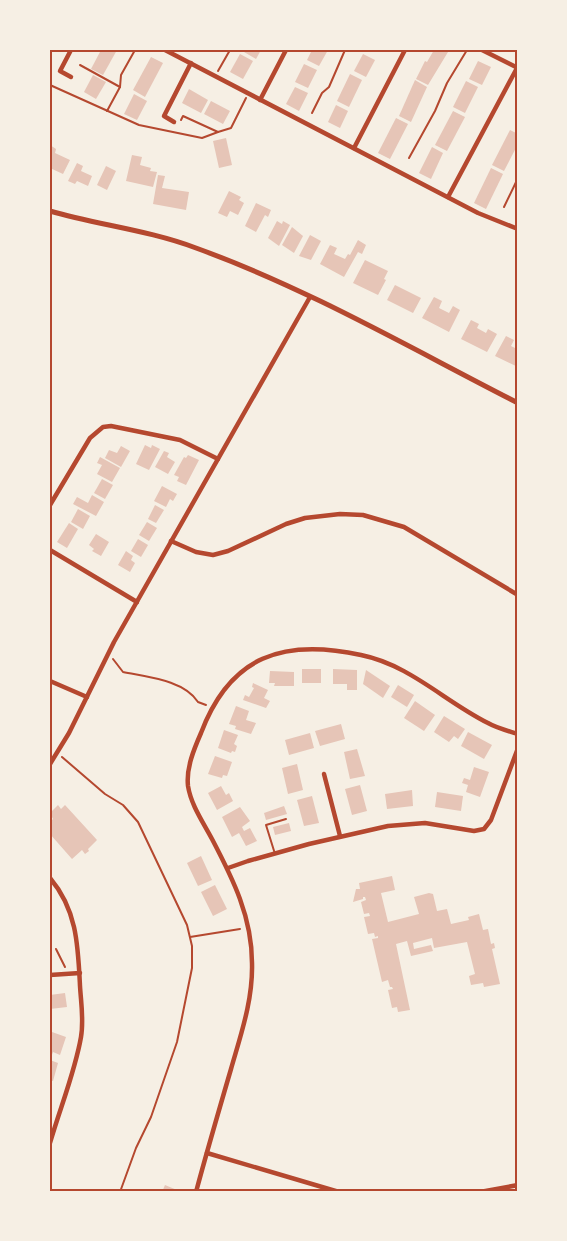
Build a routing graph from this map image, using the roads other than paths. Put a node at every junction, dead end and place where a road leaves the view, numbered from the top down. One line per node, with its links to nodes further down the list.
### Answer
1 (71, 50): 8 (street)
2 (165, 50): 6 (street)
3 (286, 50): 9 (street)
4 (405, 50): 11 (street)
5 (482, 50): 7 (street)
6 (191, 63): 9 (street); 10 (street)
7 (517, 68): 12 (street)
8 (71, 77)
9 (260, 99): 11 (street)
10 (177, 123)
11 (354, 148): 12 (street)
12 (448, 197): 14 (street)
13 (50, 211): 15 (street)
14 (518, 230)
15 (310, 297): 16 (street); 17 (street)
16 (518, 403)
17 (218, 459): 18 (street); 19 (street)
18 (50, 505)
19 (171, 541): 21 (street); 22 (street)
20 (50, 550): 22 (street)
21 (518, 596)
22 (137, 602): 24 (street)
23 (50, 681): 24 (street)
24 (87, 697): 27 (street)
25 (518, 734): 32 (street)
26 (518, 748): 30 (street)
27 (50, 764)
28 (324, 774): 30 (street)
29 (286, 819): 31 (lane)
30 (340, 836): 31 (street)
31 (275, 854): 32 (street)
32 (228, 868): 37 (street)
33 (50, 878): 34 (street)
34 (80, 973): 35 (street); 36 (street)
35 (50, 975)
36 (50, 1143)
37 (207, 1153): 39 (street); 40 (street)
38 (518, 1185): 41 (street)
39 (196, 1191)
40 (339, 1191)
41 (480, 1191)

